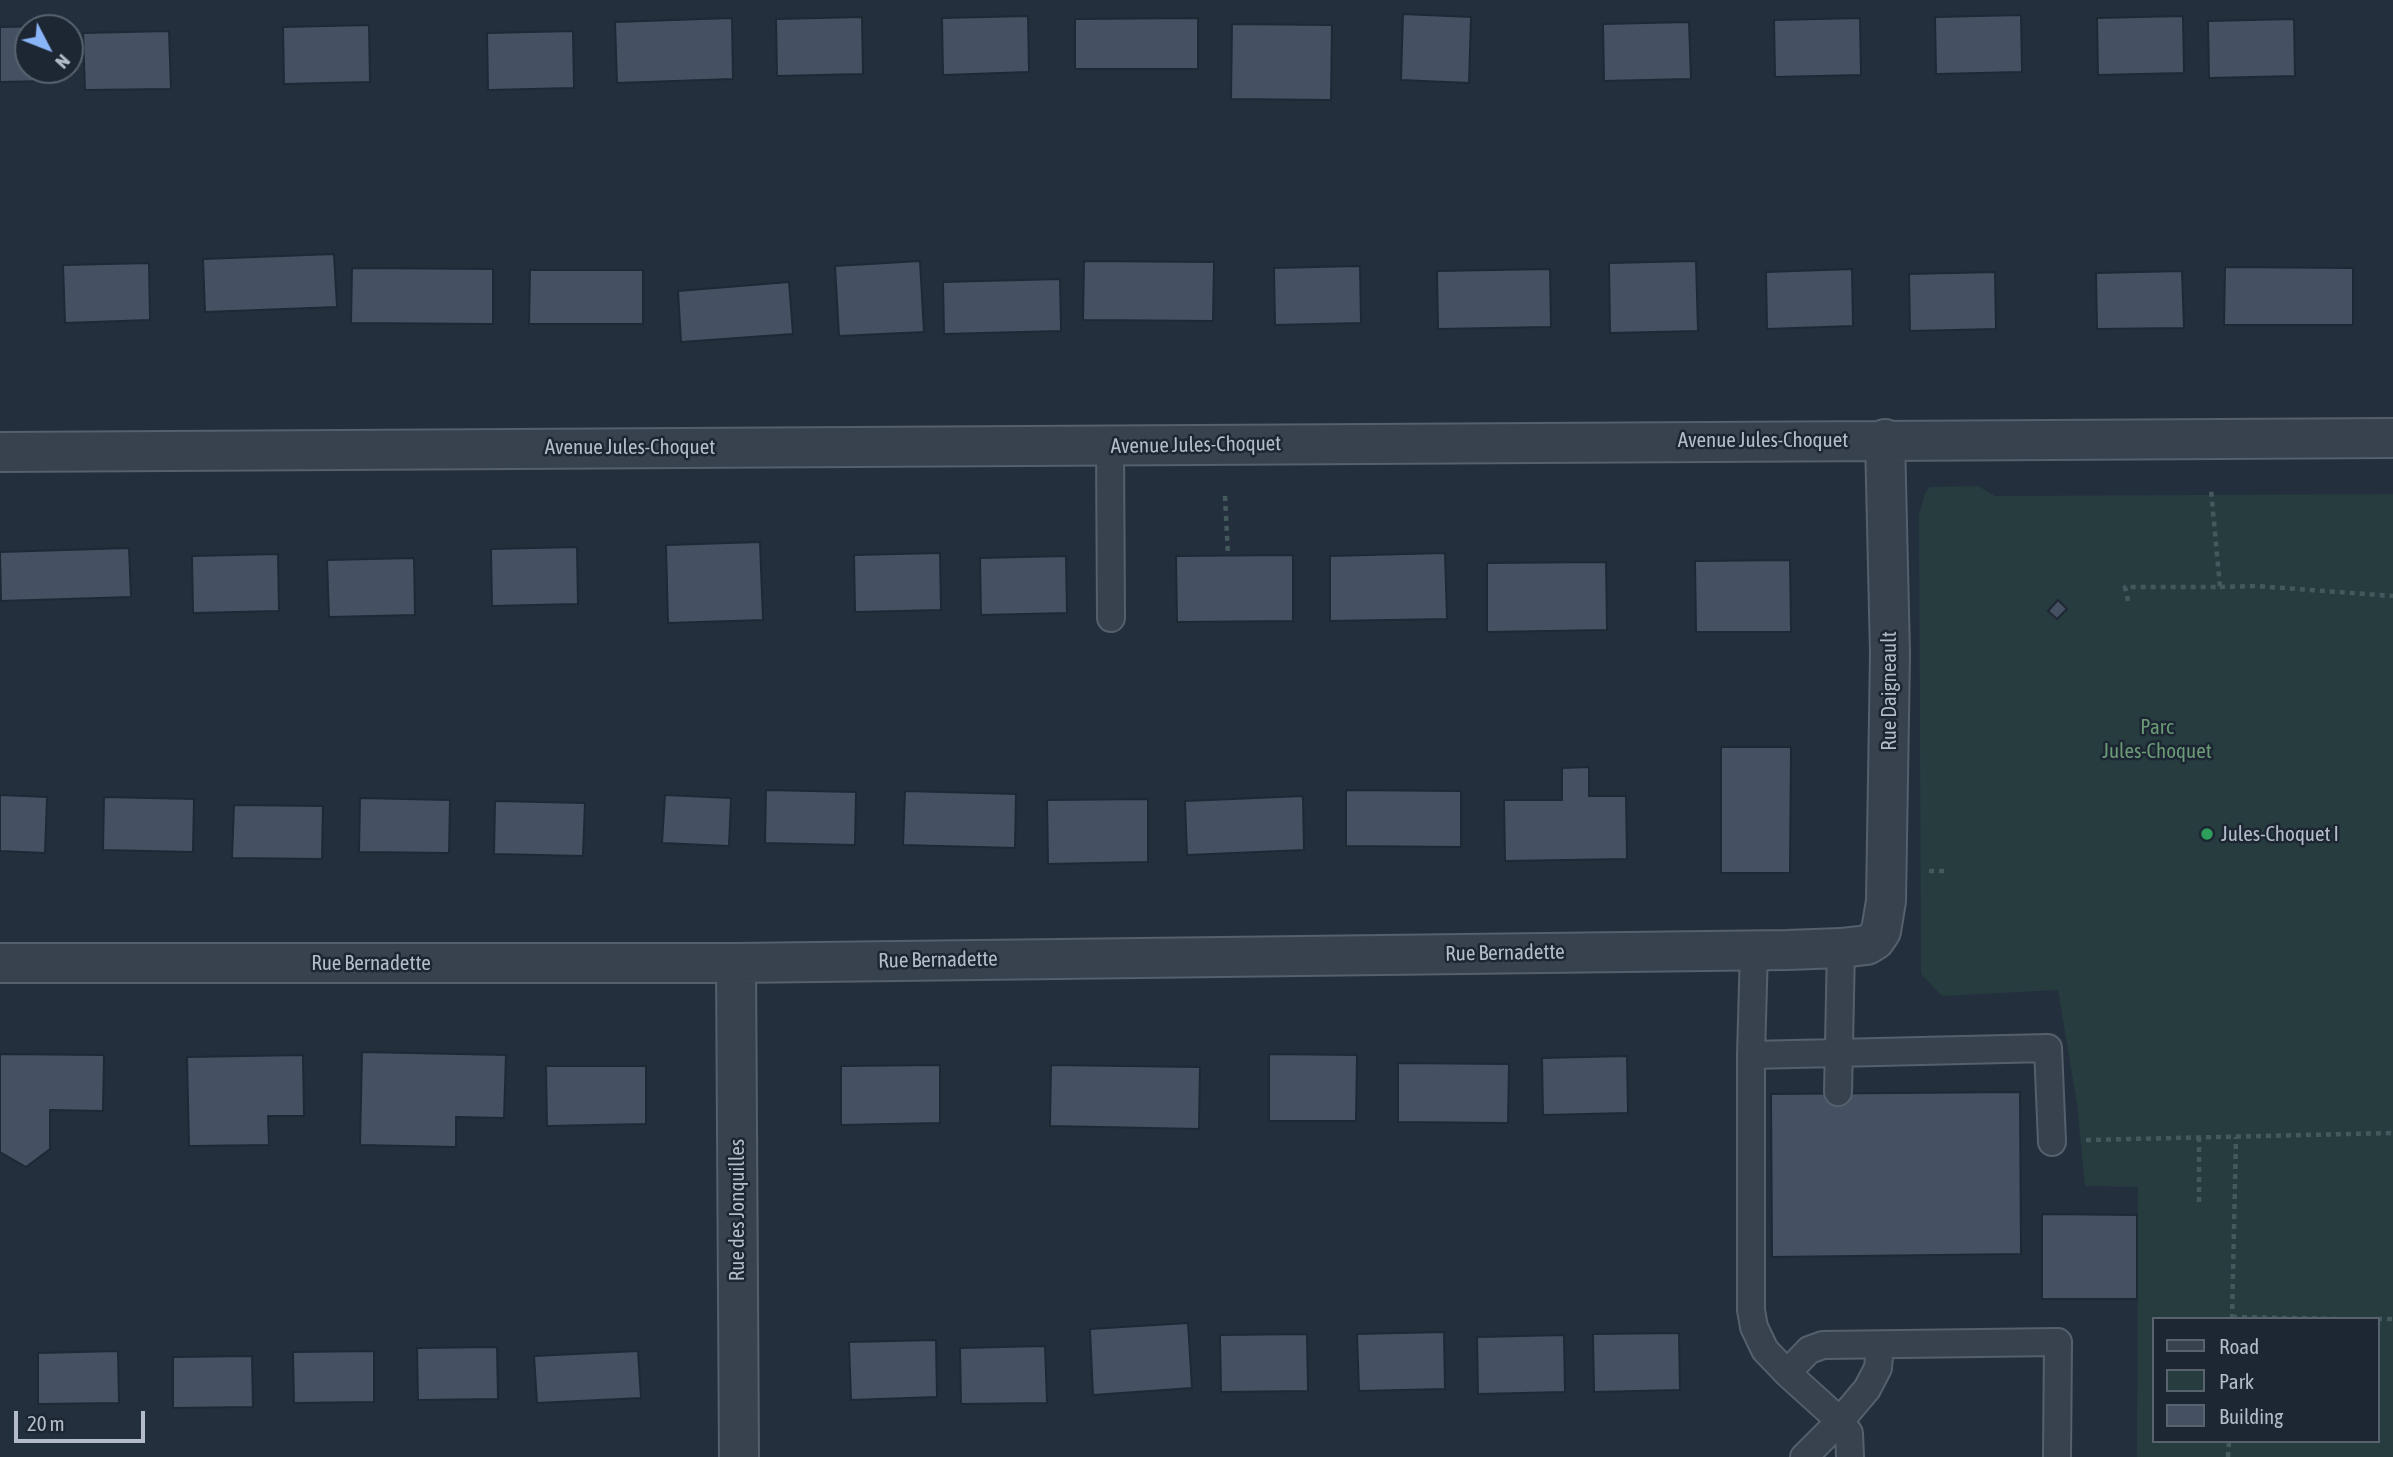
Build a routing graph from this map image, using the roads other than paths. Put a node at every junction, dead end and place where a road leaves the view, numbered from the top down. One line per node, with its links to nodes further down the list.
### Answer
1 (2393, 438): 2 (street, Avenue Jules-Choquet)
2 (1885, 439): 3 (street, Avenue Jules-Choquet); 6 (street, Rue Daigneault)
3 (1110, 446): 4 (street, Avenue Jules-Choquet); 5 (lane)
4 (0, 452)
5 (1111, 618)
6 (1858, 944): 7 (street, Rue Bernadette); 10 (lane)
7 (1754, 950): 9 (street, Rue Bernadette); 11 (lane)
8 (0, 963): 9 (street, Rue Bernadette)
9 (736, 963): 17 (street, Rue des Jonquilles)
10 (1840, 1053): 11 (lane); 12 (lane); 13 (lane)
11 (1751, 1055): 15 (lane)
12 (1838, 1092)
13 (2052, 1142)
14 (1880, 1345): 15 (lane); 16 (lane); 20 (lane)
15 (1787, 1373): 16 (lane)
16 (1840, 1421): 18 (lane); 19 (lane)
17 (739, 1457)
18 (1804, 1457)
19 (1850, 1457)
20 (2057, 1457)

